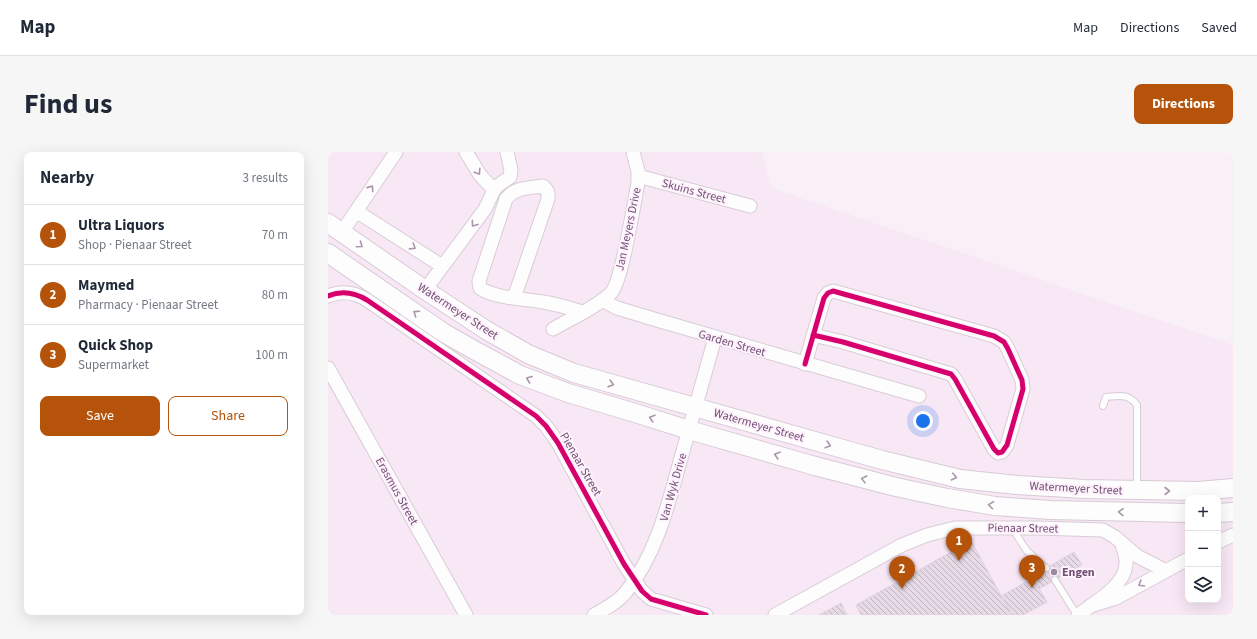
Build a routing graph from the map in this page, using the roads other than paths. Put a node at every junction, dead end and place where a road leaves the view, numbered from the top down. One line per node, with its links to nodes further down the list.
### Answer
1 (396, 152): 8 (street, one-way to 1)
2 (466, 152): 6 (street, one-way to 6)
3 (507, 152): 6 (street)
4 (633, 152): 5 (street, Jan Meyers Drive)
5 (638, 176): 7 (street, Skuins Street); 15 (street, Jan Meyers Drive)
6 (494, 190): 11 (street, one-way to 11)
7 (750, 206)
8 (356, 211): 9 (street); 11 (street, one-way to 11)
9 (335, 228): 12 (main road, Watermeyer Street, one-way to 12)
10 (328, 253): 25 (main road, Watermeyer Street, one-way to 10)
11 (442, 266): 12 (street)
12 (425, 290): 24 (main road, Watermeyer Street, one-way to 24)
13 (328, 296): 38 (street, Pienaar Street)
14 (514, 298): 14 (street); 16 (street)
15 (602, 300): 16 (street); 19 (street, Garden Street)
16 (582, 312): 17 (street)
17 (553, 329)
18 (813, 335): 18 (street); 20 (street)
19 (715, 338): 20 (street, Garden Street); 24 (street, Van Wyk Drive)
20 (805, 364): 22 (street, Garden Street)
21 (328, 368): 41 (street, Erasmus Street)
22 (919, 396)
23 (1103, 406): 27 (lane)
24 (696, 408): 25 (street, Van Wyk Drive); 27 (main road, Watermeyer Street, one-way to 27)
25 (689, 430): 29 (main road, Watermeyer Street, one-way to 25); 38 (street, Van Wyk Drive)
26 (1233, 488): 27 (main road, Watermeyer Street, one-way to 26)
27 (1138, 490)
28 (1233, 512): 30 (main road)
29 (1185, 513)
30 (1221, 513)
31 (1012, 528): 33 (street, Pienaar Street); 36 (lane); 44 (street, Pienaar Street)
32 (1233, 535): 34 (street)
33 (1120, 541): 37 (street, Pienaar Street); 40 (street)
34 (1221, 541)
35 (1185, 561): 37 (street)
36 (1046, 568)
37 (1166, 571): 40 (street, one-way to 40)
38 (634, 580): 42 (street, Van Wyk Drive); 43 (street, Pienaar Street)
39 (1055, 580): 45 (lane)
40 (1090, 606): 45 (street)
41 (466, 615)
42 (594, 615)
43 (706, 615)
44 (775, 615)
45 (1077, 615)

